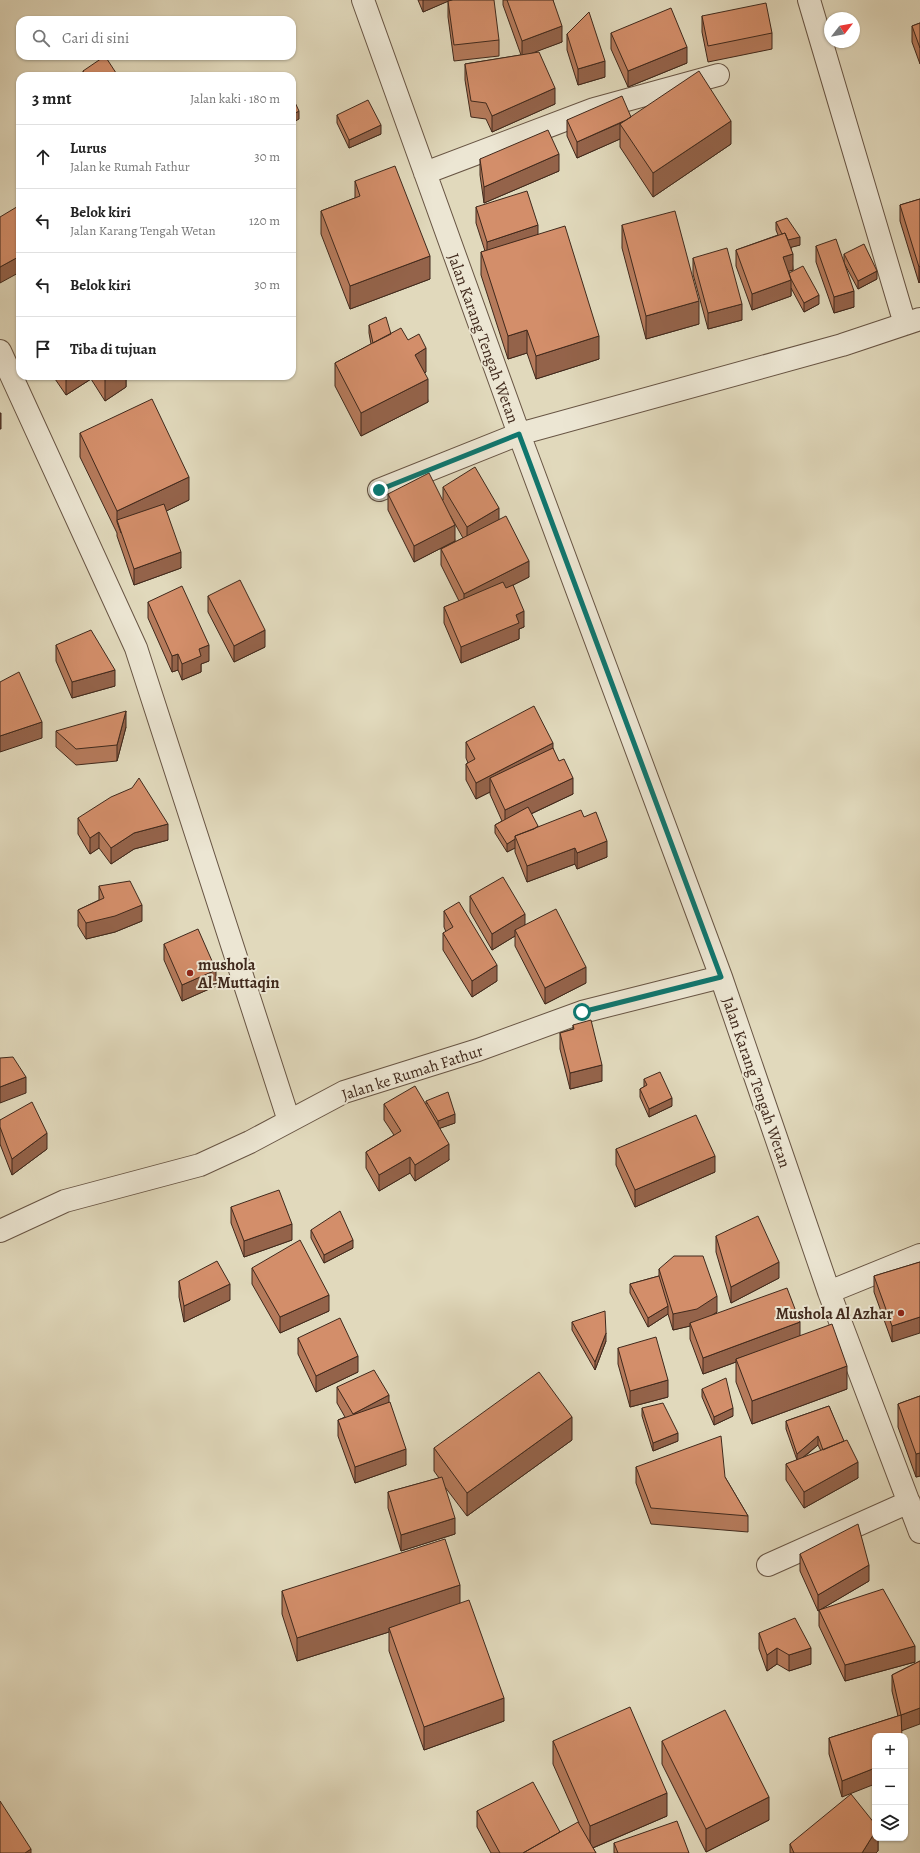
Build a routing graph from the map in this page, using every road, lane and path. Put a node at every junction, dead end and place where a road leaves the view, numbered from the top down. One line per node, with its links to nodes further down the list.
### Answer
1 (362, 0): 4 (street, Jalan Karang Tengah Wetan)
2 (809, 0): 5 (street)
3 (718, 75): 4 (street)
4 (425, 173): 7 (street, Jalan Karang Tengah Wetan)
5 (913, 322): 7 (street)
6 (0, 351): 10 (street)
7 (519, 434): 8 (street); 9 (street, Jalan Karang Tengah Wetan)
8 (379, 490)
9 (721, 977): 10 (street, Jalan ke Rumah Fathur); 13 (street, Jalan Karang Tengah Wetan)
10 (289, 1121): 11 (street, Jalan ke Rumah Fathur)
11 (0, 1231)
12 (920, 1255): 13 (street)
13 (829, 1292): 14 (street, Jalan Karang Tengah Wetan)
14 (909, 1502): 15 (street, Jalan Karang Tengah Wetan); 16 (street)
15 (920, 1532)
16 (768, 1565)

